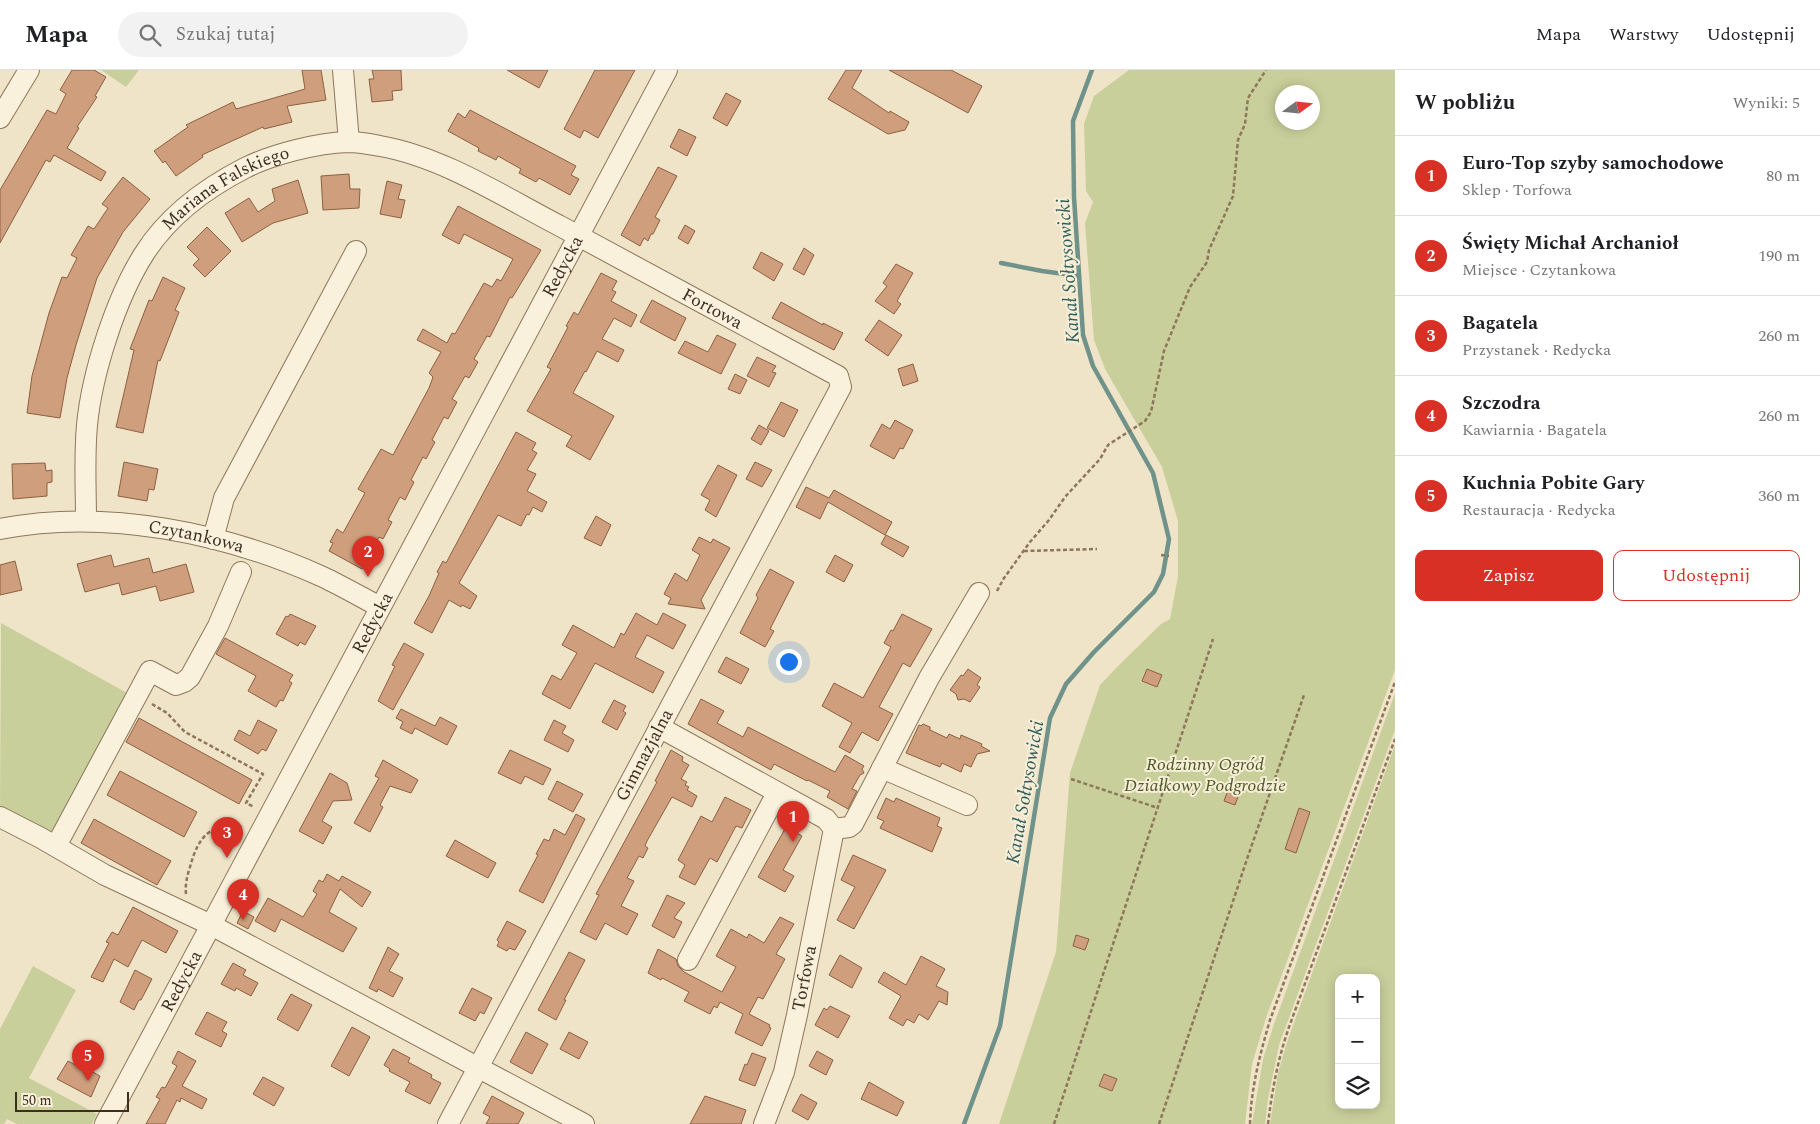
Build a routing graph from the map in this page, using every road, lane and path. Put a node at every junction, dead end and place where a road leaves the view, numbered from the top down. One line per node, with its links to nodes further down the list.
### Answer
1 (29, 70): 5 (street)
2 (343, 70): 6 (street)
3 (667, 70): 7 (street, Redycka)
4 (1266, 70): 14 (path)
5 (0, 118)
6 (349, 142): 7 (street, Mariana Falskiego); 10 (street, Mariana Falskiego)
7 (578, 236): 9 (street, Fortowa); 19 (street, Redycka)
8 (356, 251): 12 (street)
9 (841, 387): 24 (street, Gimnazjalna)
10 (86, 521): 11 (street, Czytankowa); 12 (street, Czytankowa)
11 (0, 529)
12 (213, 539): 19 (street, Czytankowa)
13 (1097, 549): 14 (path)
14 (1024, 551): 18 (path)
15 (1161, 555): 16 (path)
16 (1169, 556)
17 (241, 572): 37 (street)
18 (979, 593): 26 (street)
19 (380, 607): 39 (street, Redycka)
20 (1213, 640): 31 (path)
21 (1395, 682): 48 (path)
22 (1304, 694): 47 (path)
23 (146, 701): 29 (path)
24 (659, 727): 28 (street); 41 (street, Gimnazjalna)
25 (1395, 739): 49 (path)
26 (882, 768): 30 (street); 34 (street)
27 (1071, 779): 31 (path)
28 (778, 793): 34 (street); 40 (street)
29 (250, 805)
30 (967, 805)
31 (1158, 808): 46 (path)
32 (0, 818): 37 (street)
33 (245, 828): 38 (path)
34 (834, 829): 45 (street, Torfowa)
35 (223, 837): 36 (path)
36 (236, 844)
37 (56, 846): 39 (street)
38 (190, 899)
39 (211, 925): 41 (street); 42 (street, Redycka)
40 (688, 960)
41 (479, 1067): 43 (street, Gimnazjalna); 44 (street)
42 (105, 1124)
43 (448, 1124)
44 (584, 1124)
45 (764, 1124)
46 (1054, 1124)
47 (1160, 1124)
48 (1250, 1124)
49 (1268, 1124)

